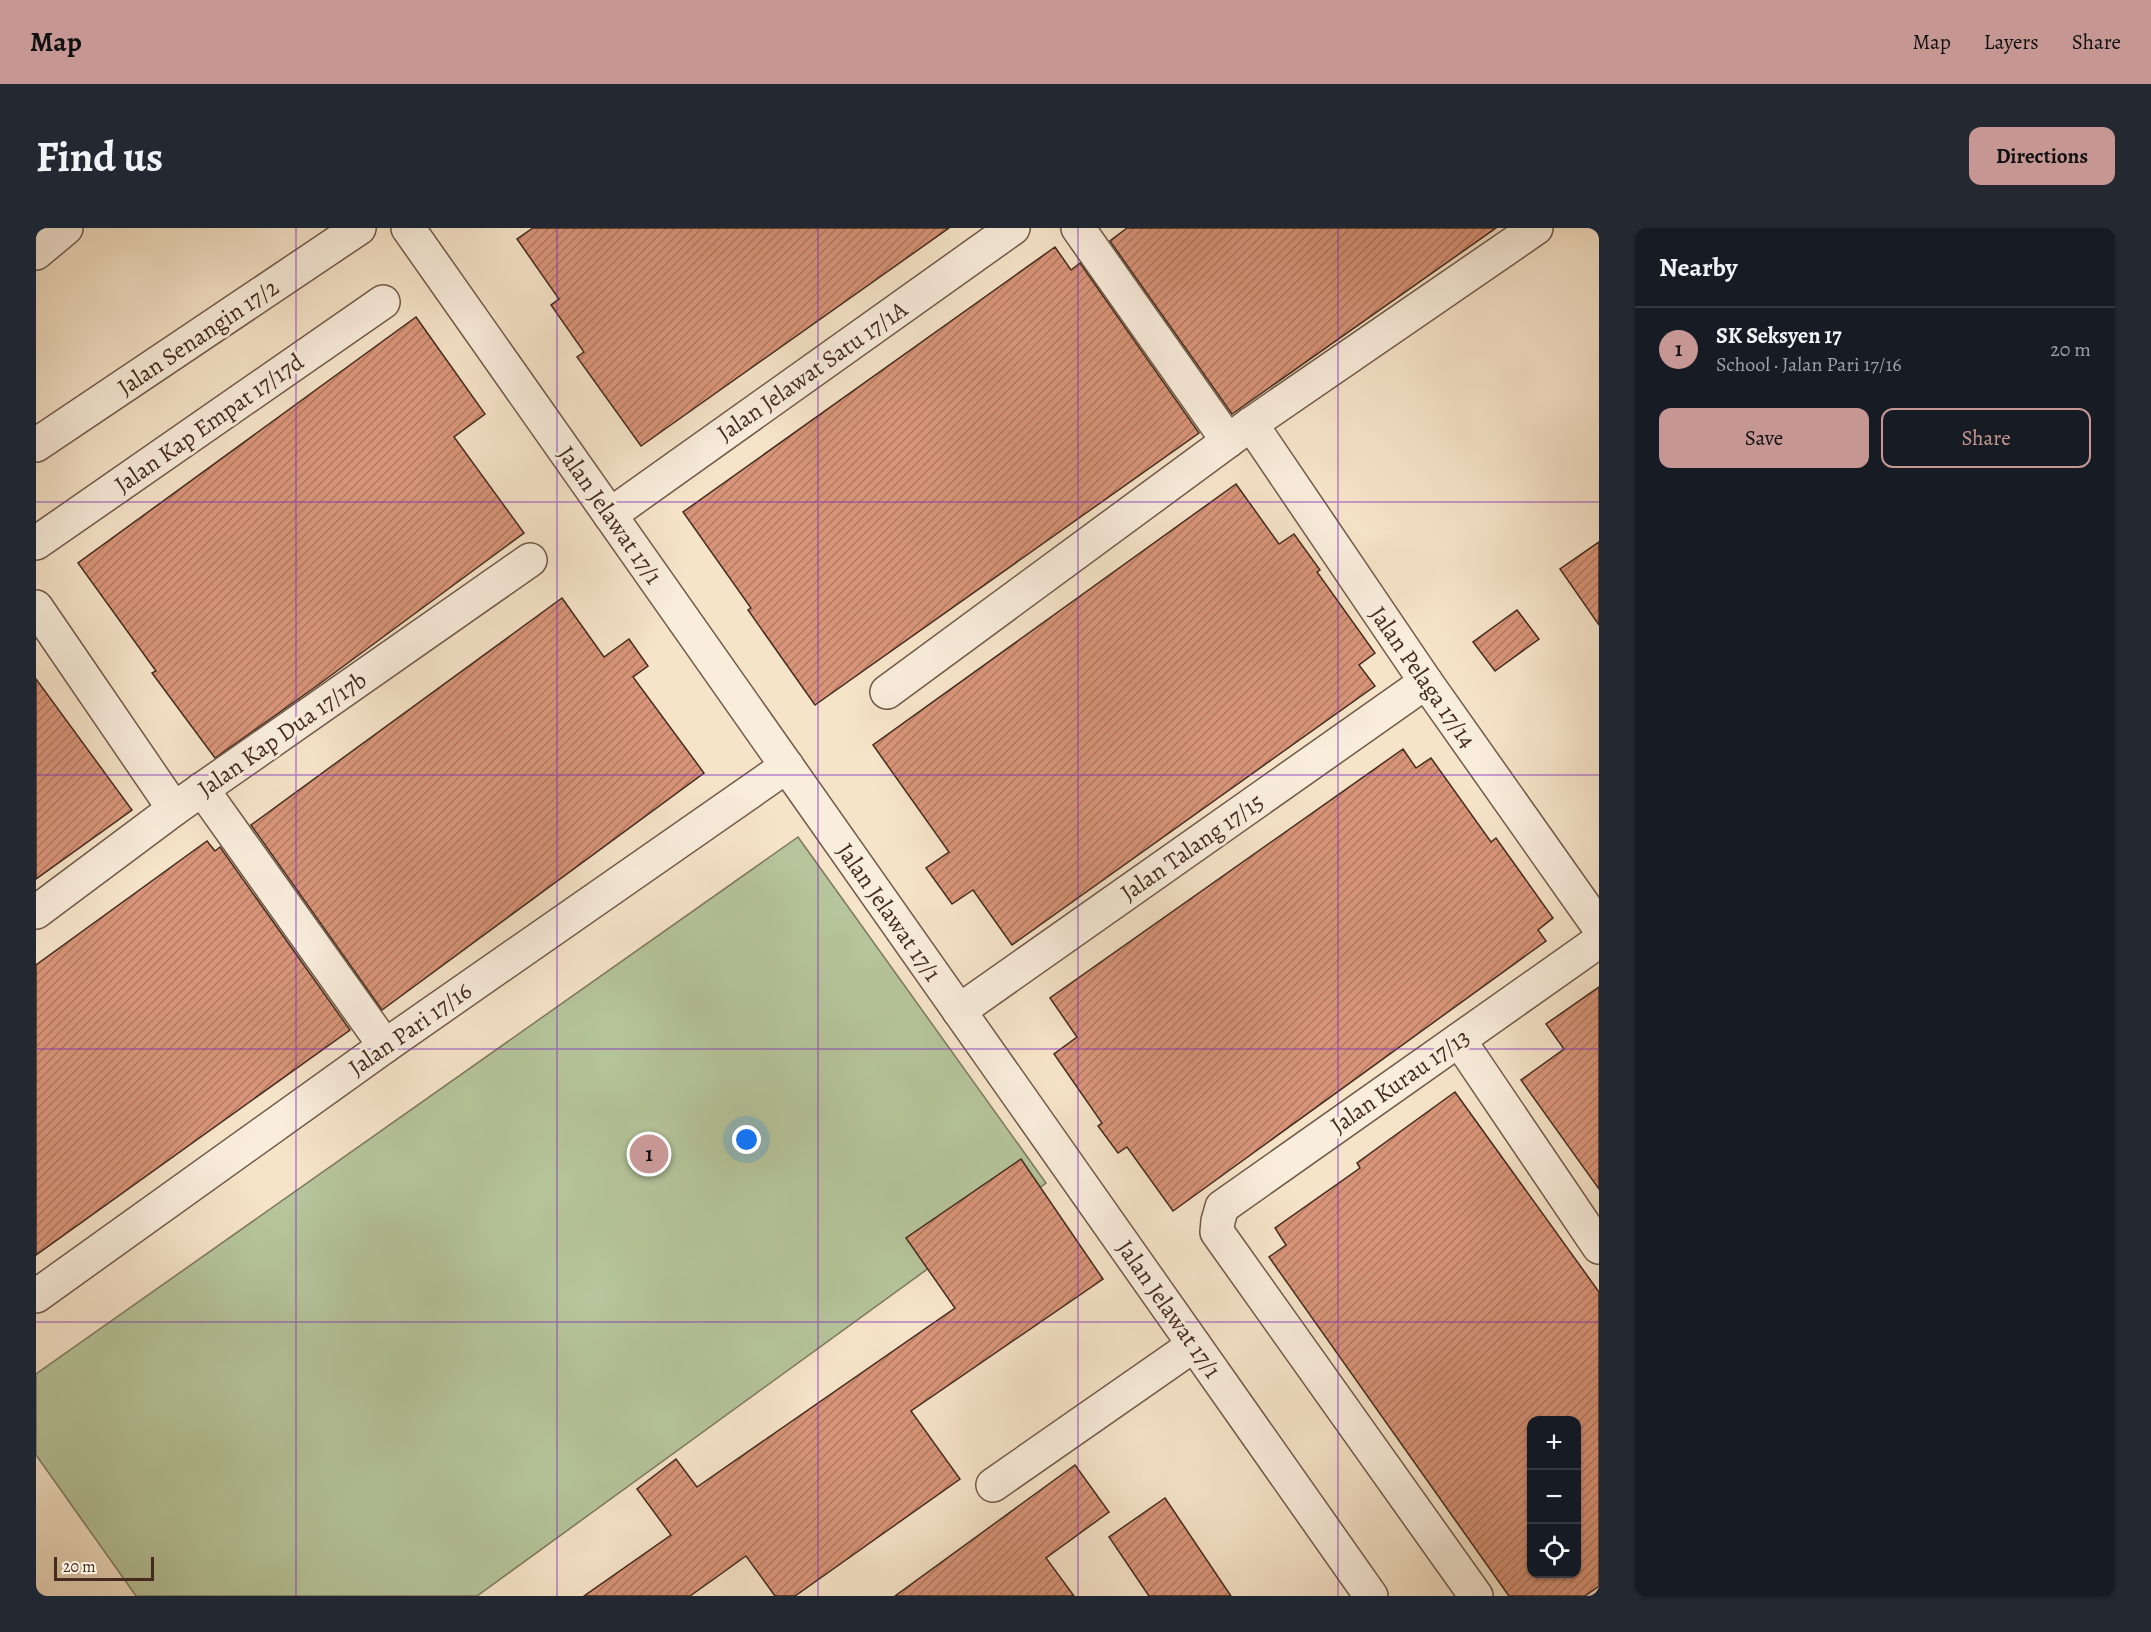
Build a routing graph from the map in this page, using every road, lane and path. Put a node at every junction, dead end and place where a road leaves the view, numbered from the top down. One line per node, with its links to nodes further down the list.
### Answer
1 (66, 228): 7 (street)
2 (359, 228): 10 (street, Jalan Senangin 17/2)
3 (408, 228): 11 (street, Jalan Jelawat 17/1)
4 (1013, 228): 11 (street, Jalan Jelawat Satu 17/1A)
5 (1078, 228): 9 (street, Jalan Pelaga 17/14)
6 (1536, 228): 9 (street)
7 (36, 253)
8 (383, 302): 12 (street, Jalan Kap Empat 17/17d)
9 (1240, 433): 15 (street, Jalan Pelaga 17/14); 16 (street)
10 (36, 445)
11 (610, 515): 17 (street, Jalan Jelawat 17/1)
12 (36, 543)
13 (530, 560): 18 (street, Jalan Kap Dua 17/17b)
14 (36, 607): 19 (street)
15 (1426, 682): 21 (street, Jalan Pelaga 17/14); 23 (street, Jalan Talang 17/15)
16 (886, 692)
17 (787, 766): 23 (street, Jalan Jelawat 17/1); 25 (street, Jalan Pari 17/16)
18 (202, 789): 19 (street, Jalan Kap Dua 17/17b); 25 (street)
19 (174, 809): 20 (street, Jalan Kap Dua 17/17b)
20 (36, 912)
21 (1599, 927)
22 (1599, 941): 24 (street, Jalan Kurau 17/13)
23 (959, 1011): 28 (street, Jalan Jelawat 17/1)
24 (1459, 1040): 26 (street); 31 (street, Jalan Kurau 17/13)
25 (385, 1047): 27 (street, Jalan Pari 17/16)
26 (1599, 1247)
27 (36, 1296)
28 (1194, 1346): 29 (street); 30 (street, Jalan Jelawat 17/1)
29 (993, 1485)
30 (1371, 1596)
31 (1476, 1596)

